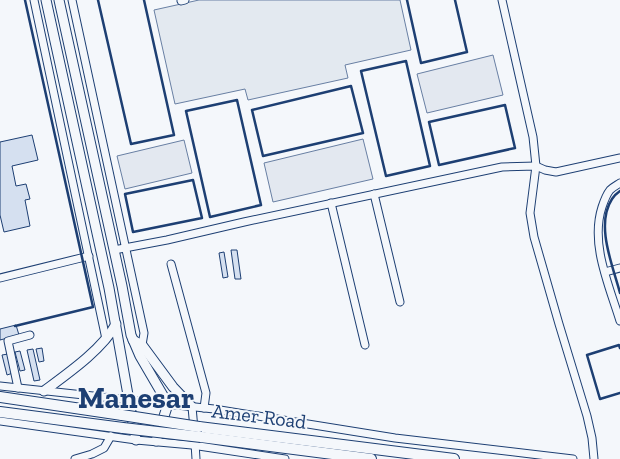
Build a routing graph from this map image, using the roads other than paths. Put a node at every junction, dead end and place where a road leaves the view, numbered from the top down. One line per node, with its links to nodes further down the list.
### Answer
1 (34, 0): 13 (street)
2 (46, 0): 20 (main road)
3 (59, 0): 12 (main road)
4 (72, 0): 11 (street)
5 (502, 0): 7 (street)
6 (620, 158): 7 (street)
7 (536, 166): 9 (street); 46 (street)
8 (620, 183): 16 (street)
9 (374, 194): 10 (street); 18 (street)
10 (331, 203): 11 (street); 25 (street)
11 (124, 249): 12 (street); 24 (street)
12 (114, 250): 23 (main road)
13 (90, 256): 17 (street); 22 (street)
14 (171, 264): 33 (street)
15 (620, 268): 16 (street)
16 (605, 272): 19 (street)
17 (0, 278)
18 (400, 302)
19 (620, 321)
20 (116, 324): 22 (main road); 30 (main road)
21 (30, 335): 27 (street)
22 (106, 339): 28 (main road)
23 (133, 340): 24 (main road); 31 (main road)
24 (142, 345): 32 (main road)
25 (365, 345)
26 (0, 386): 27 (street)
27 (18, 388): 28 (street)
28 (44, 391): 30 (street)
29 (0, 397): 44 (highway, Amer Road, bridge)
30 (129, 399): 31 (street); 37 (main road)
31 (168, 404): 32 (street); 38 (main road)
32 (192, 407): 33 (street); 39 (street)
33 (204, 408): 45 (street)
34 (0, 412): 39 (highway, Amer Road, bridge)
35 (0, 421): 36 (street)
36 (111, 436): 37 (street); 40 (street)
37 (136, 440): 38 (street)
38 (156, 441): 39 (street)
39 (198, 441): 41 (street); 42 (street); 43 (highway, Amer Road)
40 (74, 459)
41 (197, 459)
42 (285, 459)
43 (371, 459)
44 (454, 459)
45 (573, 459)
46 (594, 459)

